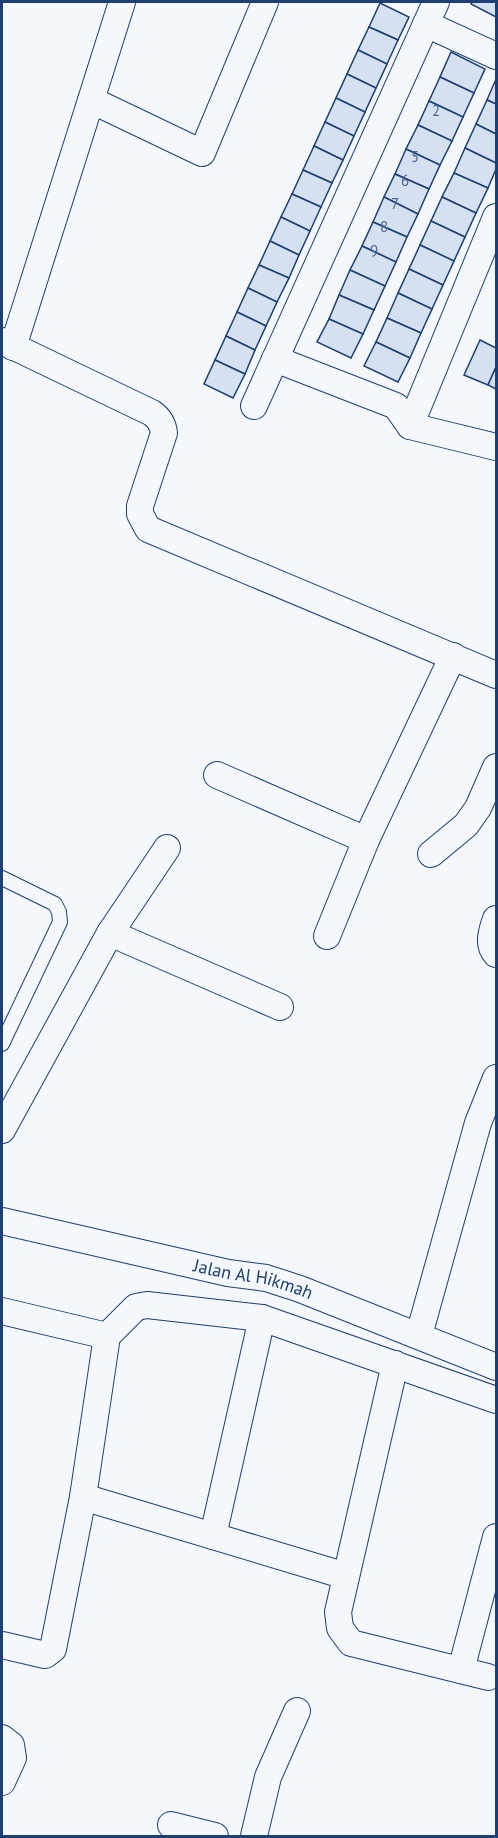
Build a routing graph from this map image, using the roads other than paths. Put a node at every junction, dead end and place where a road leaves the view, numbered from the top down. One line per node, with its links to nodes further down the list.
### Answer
1 (122, 2): 5 (street)
2 (265, 2): 5 (street)
3 (431, 13): 4 (street); 8 (street)
4 (496, 56)
5 (91, 100): 7 (street)
6 (496, 217): 10 (street)
7 (7, 344): 12 (street)
8 (275, 359): 9 (street); 10 (street)
9 (254, 406)
10 (410, 426): 11 (street)
11 (496, 447)
12 (453, 656): 13 (street); 16 (street)
13 (496, 675)
14 (496, 767): 18 (street)
15 (217, 775): 16 (street)
16 (366, 840): 22 (street)
17 (167, 848): 21 (street)
18 (431, 854)
19 (2, 878): 25 (lane)
20 (496, 919): 23 (street)
21 (110, 933): 24 (street); 27 (street)
22 (327, 936)
23 (496, 954)
24 (280, 1007)
25 (2, 1044)
26 (496, 1078): 31 (street)
27 (2, 1130)
28 (2, 1221): 31 (street, Jalan Al Hikmah)
29 (2, 1311): 32 (street)
30 (262, 1318): 32 (street); 33 (street); 37 (street)
31 (419, 1335): 34 (street, Jalan Al Hikmah)
32 (107, 1336): 36 (street)
33 (395, 1364): 35 (street); 39 (street)
34 (496, 1367)
35 (496, 1400)
36 (83, 1497): 37 (street); 40 (street)
37 (213, 1536): 39 (street)
38 (496, 1537): 41 (street)
39 (346, 1576): 41 (street)
40 (2, 1644)
41 (461, 1670): 42 (street)
42 (488, 1677)
43 (297, 1711): 48 (street)
44 (2, 1738): 45 (street)
45 (2, 1782)
46 (171, 1825): 47 (street)
47 (215, 1836)
48 (254, 1836)

